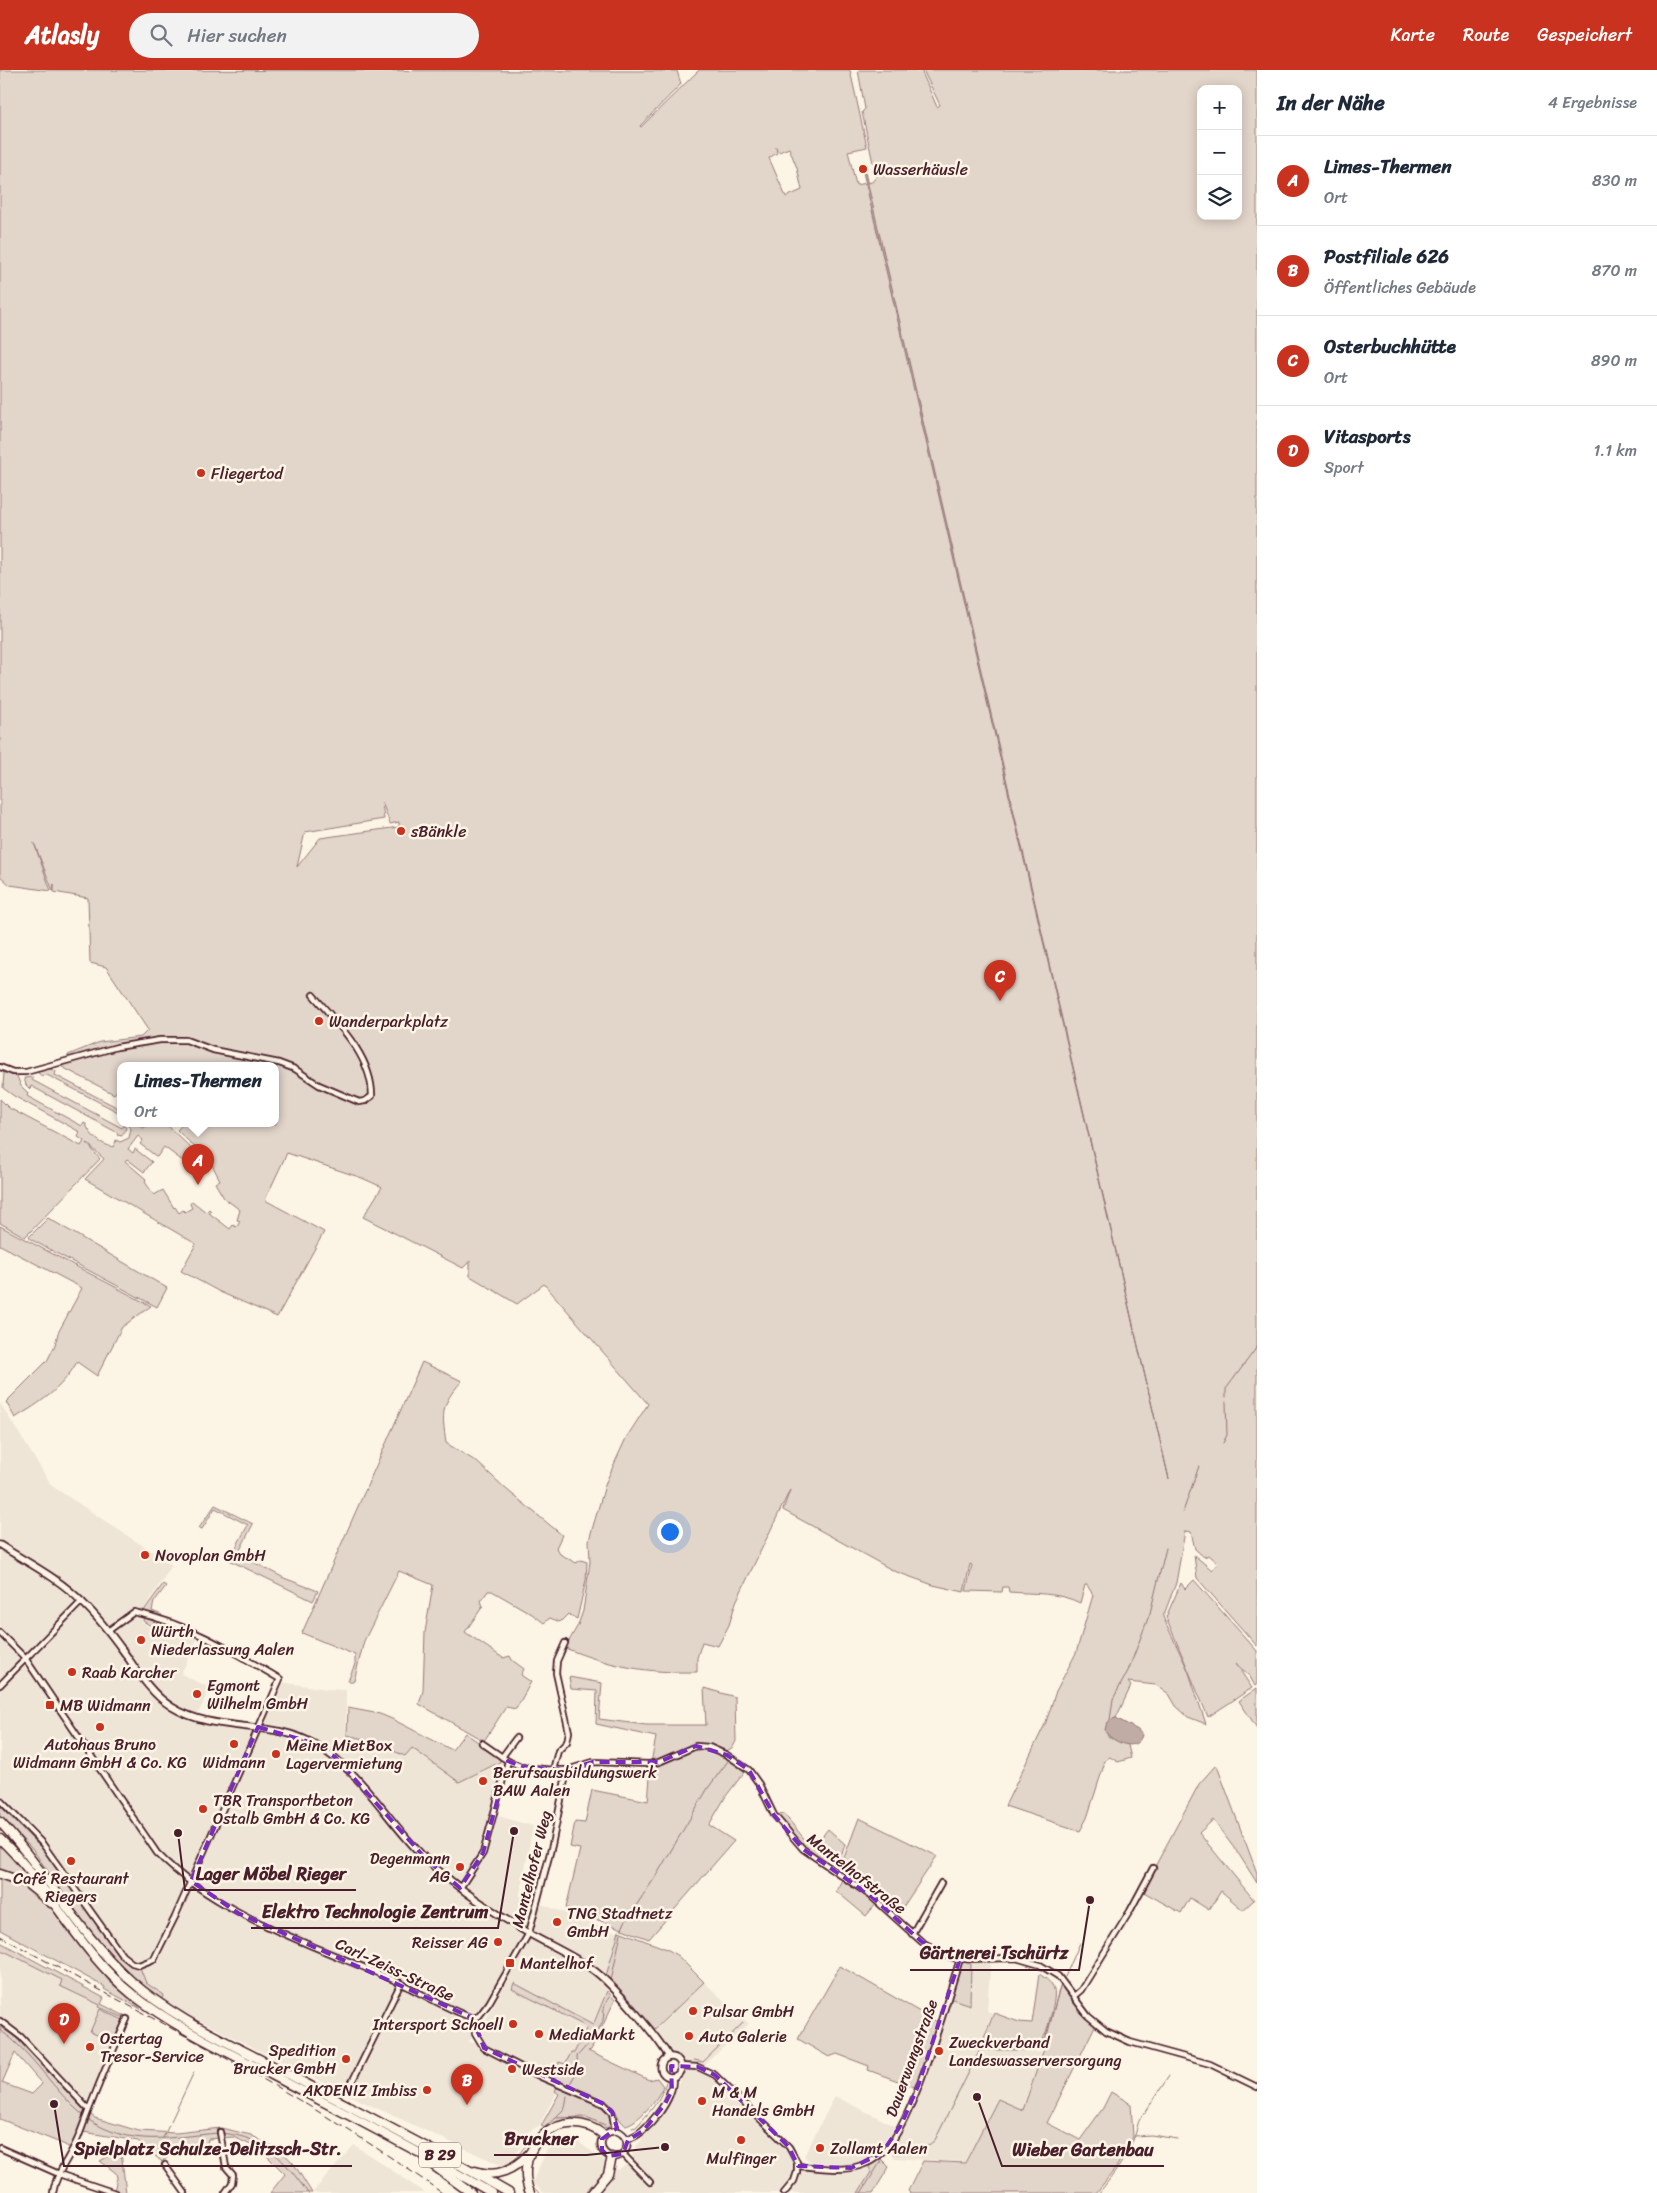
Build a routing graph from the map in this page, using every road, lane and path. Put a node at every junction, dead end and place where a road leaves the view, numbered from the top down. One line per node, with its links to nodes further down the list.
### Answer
1 (313, 995): 3 (street)
2 (274, 1062): 4 (street)
3 (279, 1063)
4 (0, 1067)
5 (0, 1545): 6 (street)
6 (82, 1601): 7 (street); 10 (street)
7 (108, 1631): 12 (street); 12 (street)
8 (0, 1633): 10 (street, Carl-Zeiss-Straße)
9 (565, 1642): 17 (street)
10 (26, 1658): 11 (street); 26 (street, Carl-Zeiss-Straße)
11 (0, 1685)
12 (258, 1727): 26 (street); 28 (street)
13 (516, 1738): 15 (street)
14 (482, 1742): 15 (street)
15 (502, 1757): 16 (street)
16 (508, 1761): 17 (street); 28 (street)
17 (553, 1770): 18 (street)
18 (566, 1770): 30 (street, Mantelhofer Weg); 31 (street, Mantelhofstraße)
19 (0, 1800): 26 (street)
20 (0, 1822): 23 (highway)
21 (0, 1829): 23 (highway, B 29)
22 (0, 1839): 29 (highway, B 29)
23 (27, 1853): 54 (highway, B 29)
24 (1153, 1868): 34 (street)
25 (0, 1874): 29 (highway, B 29)
26 (191, 1881): 33 (street, Carl-Zeiss-Straße)
27 (941, 1883): 31 (street)
28 (460, 1888): 30 (street)
29 (68, 1921): 48 (highway, B 29)
30 (529, 1933): 35 (street, Mantelhofer Weg); 38 (street)
31 (912, 1934): 32 (street, Mantelhofstraße)
32 (960, 1959): 34 (street, Mantelhofstraße); 55 (street, Dauerwangstraße)
33 (401, 1983): 35 (street, Carl-Zeiss-Straße); 41 (street)
34 (1074, 1996): 42 (street, Mantelhofstraße)
35 (473, 2018): 44 (street)
36 (127, 2019): 43 (street)
37 (0, 2021): 43 (street)
38 (669, 2057): 39 (street); 40 (street)
39 (681, 2066): 40 (street); 55 (street)
40 (672, 2077): 47 (street)
41 (350, 2086)
42 (1257, 2087)
43 (87, 2111): 56 (street)
44 (615, 2130): 46 (street); 47 (street)
45 (220, 2134): 61 (street)
46 (604, 2136): 50 (highway); 52 (street)
47 (627, 2139): 51 (street)
48 (404, 2144): 62 (highway); 63 (highway, B 29)
49 (0, 2148): 56 (street)
50 (531, 2152): 54 (highway); 65 (highway)
51 (623, 2154): 52 (street); 57 (street)
52 (612, 2157): 66 (highway)
53 (164, 2165): 60 (street)
54 (458, 2165): 64 (highway, B 29)
55 (798, 2166): 67 (street)
56 (60, 2174): 58 (street); 59 (street)
57 (650, 2182)
58 (53, 2193)
59 (115, 2193)
60 (185, 2193)
61 (225, 2193)
62 (470, 2193)
63 (492, 2193)
64 (509, 2193)
65 (530, 2193)
66 (592, 2193)
67 (784, 2193)

